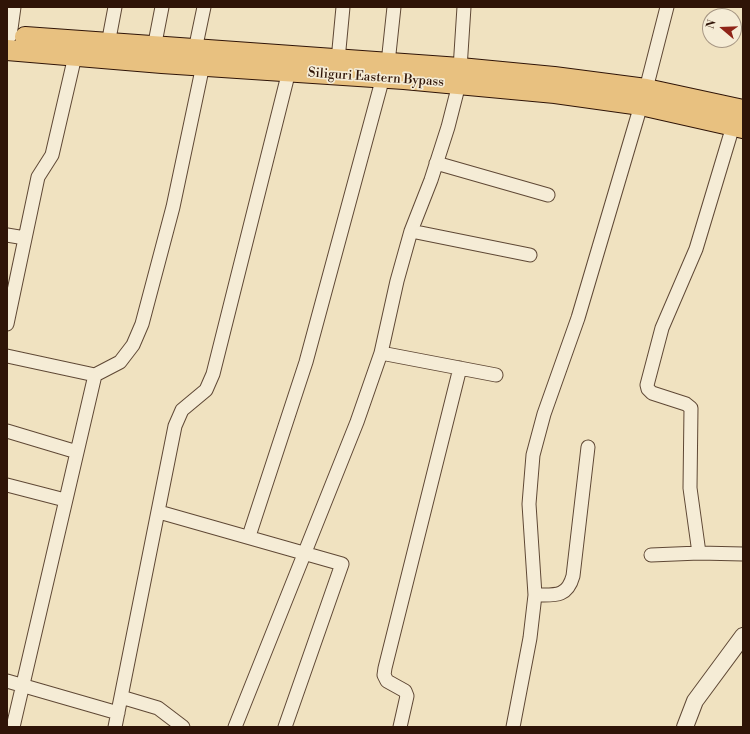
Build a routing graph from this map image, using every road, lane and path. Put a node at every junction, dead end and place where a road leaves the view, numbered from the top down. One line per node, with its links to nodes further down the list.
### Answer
1 (14, 7): 9 (street)
2 (115, 7): 10 (street)
3 (162, 7): 11 (street)
4 (204, 7): 13 (street)
5 (343, 7): 14 (street)
6 (394, 7): 15 (street)
7 (464, 7): 17 (street)
8 (667, 7): 18 (street)
9 (8, 41): 10 (main road, Siliguri Eastern Bypass); 12 (main road, Siliguri Eastern Bypass)
10 (108, 44): 11 (main road, Siliguri Eastern Bypass)
11 (154, 48): 13 (main road, Siliguri Eastern Bypass)
12 (75, 56): 13 (main road, Siliguri Eastern Bypass); 24 (street)
13 (199, 57): 14 (main road, Siliguri Eastern Bypass); 16 (main road, Siliguri Eastern Bypass); 30 (street)
14 (338, 60): 15 (main road, Siliguri Eastern Bypass)
15 (385, 70): 16 (main road, Siliguri Eastern Bypass); 17 (main road, Siliguri Eastern Bypass); 38 (street)
16 (289, 71): 37 (street)
17 (459, 76): 18 (main road, Siliguri Eastern Bypass); 20 (street)
18 (644, 97): 19 (main road, Siliguri Eastern Bypass); 43 (street)
19 (740, 121): 40 (street)
20 (436, 163): 21 (street); 22 (street)
21 (548, 195)
22 (411, 231): 25 (street); 27 (street)
23 (7, 235): 24 (street)
24 (25, 238): 26 (street)
25 (530, 255)
26 (7, 324)
27 (381, 353): 29 (street); 39 (street)
28 (7, 356): 30 (street)
29 (460, 368): 31 (street); 54 (street)
30 (95, 375): 34 (street)
31 (496, 375)
32 (7, 431): 34 (street)
33 (588, 447): 43 (street)
34 (77, 452): 36 (street)
35 (7, 485): 36 (street)
36 (65, 500): 46 (street)
37 (159, 512): 38 (street); 47 (street)
38 (249, 536): 39 (street)
39 (305, 552): 52 (street); 53 (street)
40 (699, 553): 41 (street); 42 (street)
41 (743, 554)
42 (651, 555)
43 (535, 595): 55 (street)
44 (741, 641): 56 (street)
45 (7, 682): 46 (street)
46 (22, 686): 48 (street); 49 (street)
47 (121, 697): 48 (street); 51 (street)
48 (118, 713): 50 (street)
49 (13, 727)
50 (115, 727)
51 (183, 727)
52 (235, 727)
53 (286, 727)
54 (400, 727)
55 (513, 727)
56 (685, 727)

